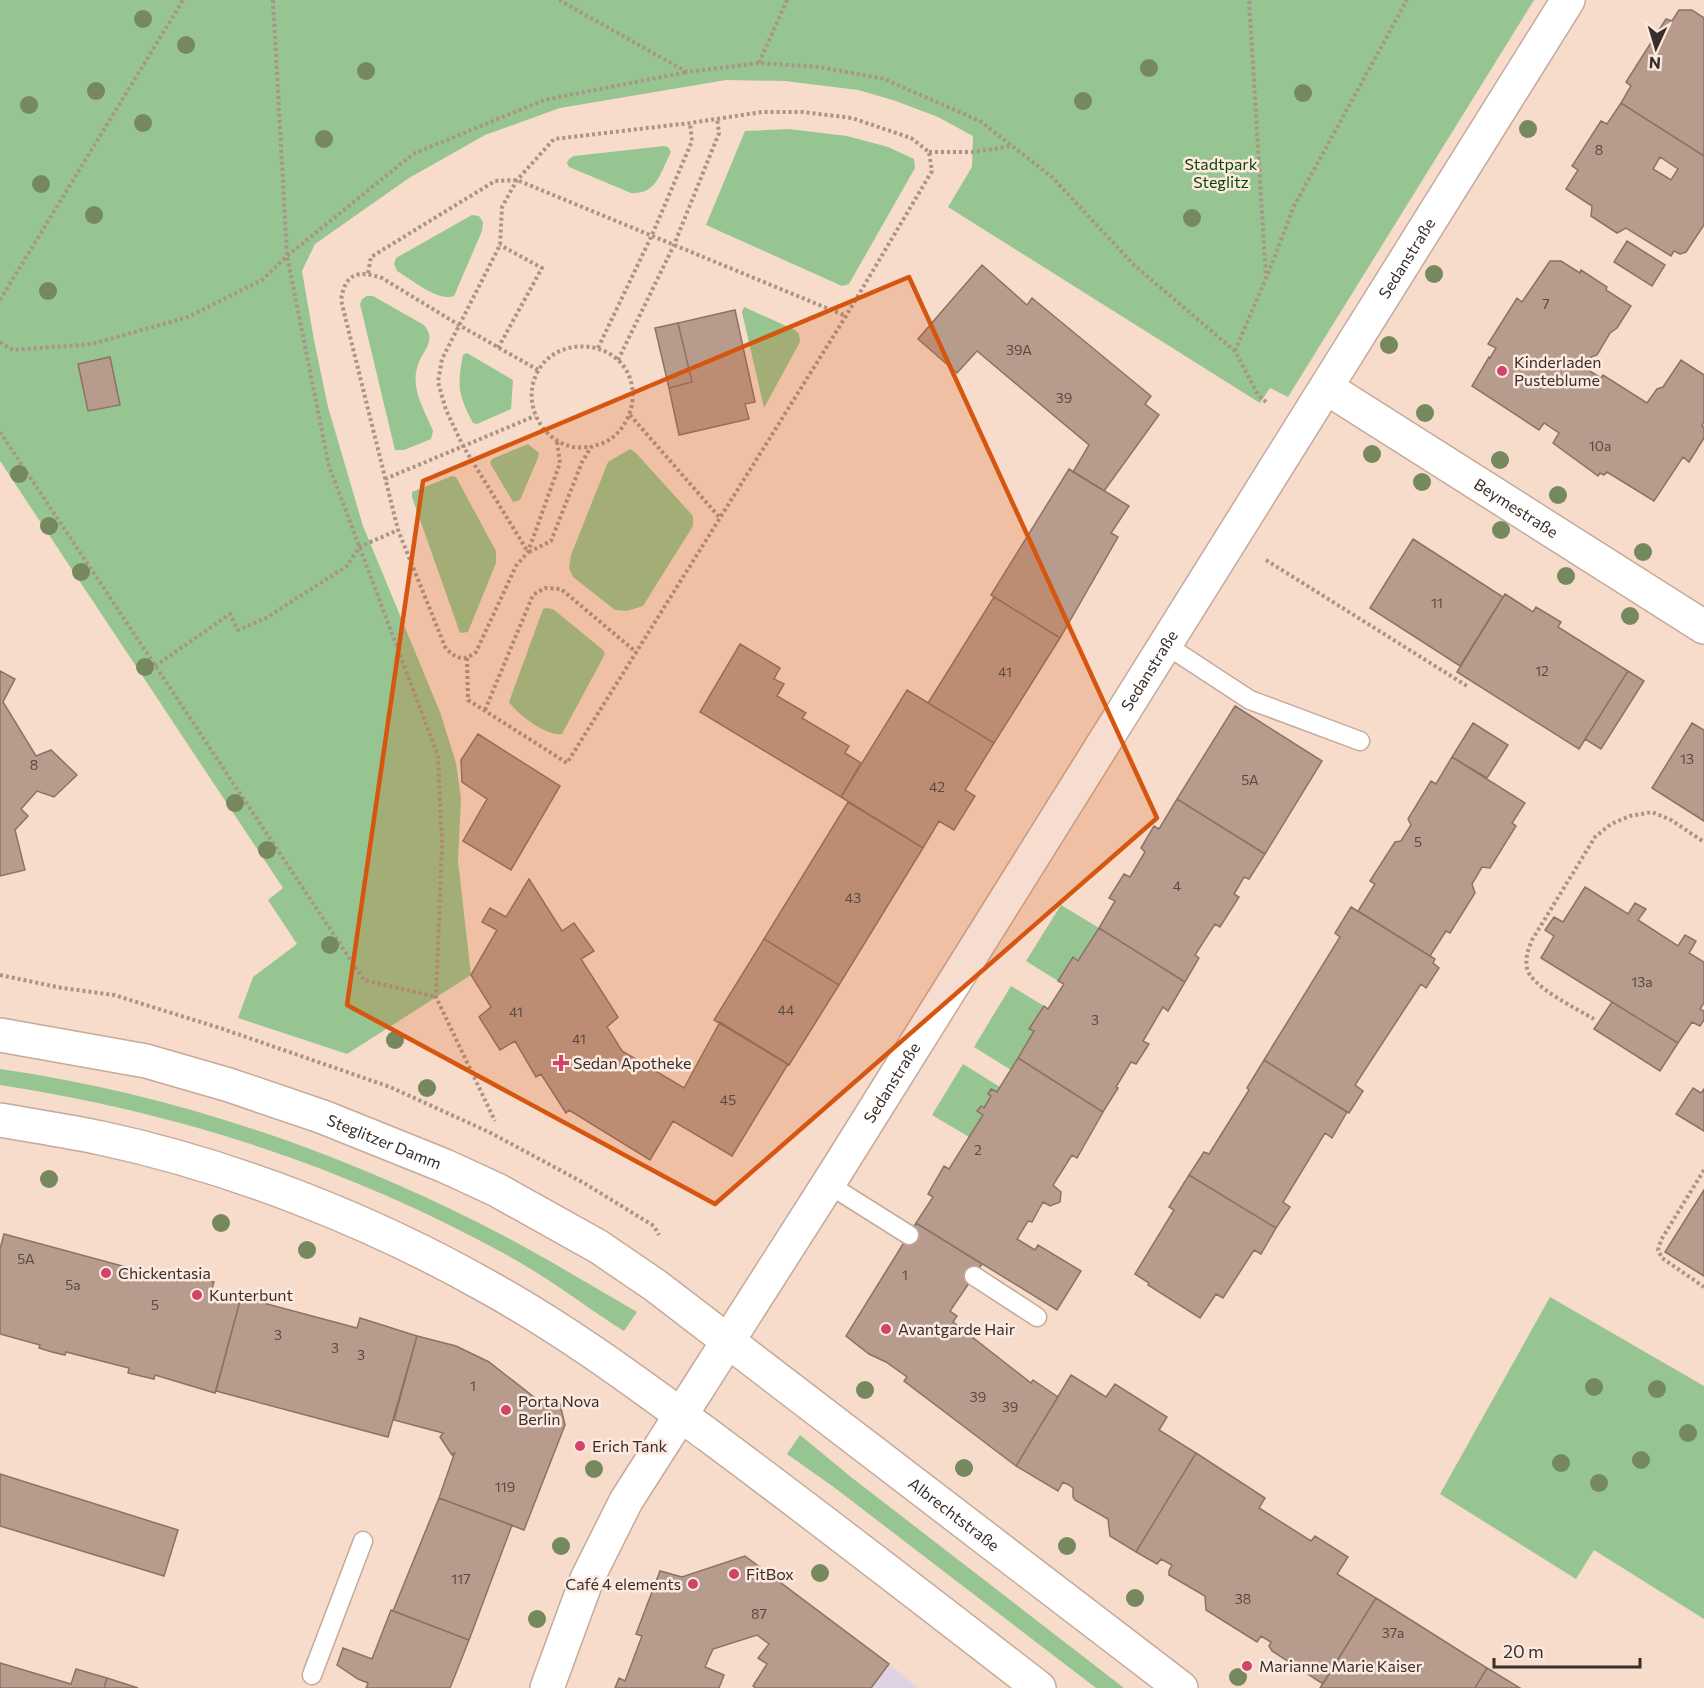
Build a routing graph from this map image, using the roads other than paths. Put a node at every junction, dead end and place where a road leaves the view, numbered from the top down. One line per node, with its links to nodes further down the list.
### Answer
1 (1568, 0): 2 (main road, Sedanstraße)
2 (1327, 388): 3 (main road, Beymestraße); 4 (main road, Sedanstraße)
3 (1704, 627)
4 (1166, 645): 5 (lane); 8 (main road, Sedanstraße)
5 (1360, 741)
6 (0, 1035): 12 (main road, Steglitzer Damm)
7 (0, 1120): 13 (main road)
8 (828, 1184): 9 (lane); 12 (main road, Sedanstraße)
9 (909, 1235)
10 (974, 1276): 11 (lane)
11 (1037, 1317)
12 (729, 1341): 13 (main road, Sedanstraße); 18 (main road, Albrechtstraße)
13 (681, 1415): 16 (main road, Sedanstraße); 17 (main road)
14 (363, 1541): 15 (lane)
15 (312, 1675)
16 (547, 1688)
17 (1039, 1688)
18 (1181, 1688)

